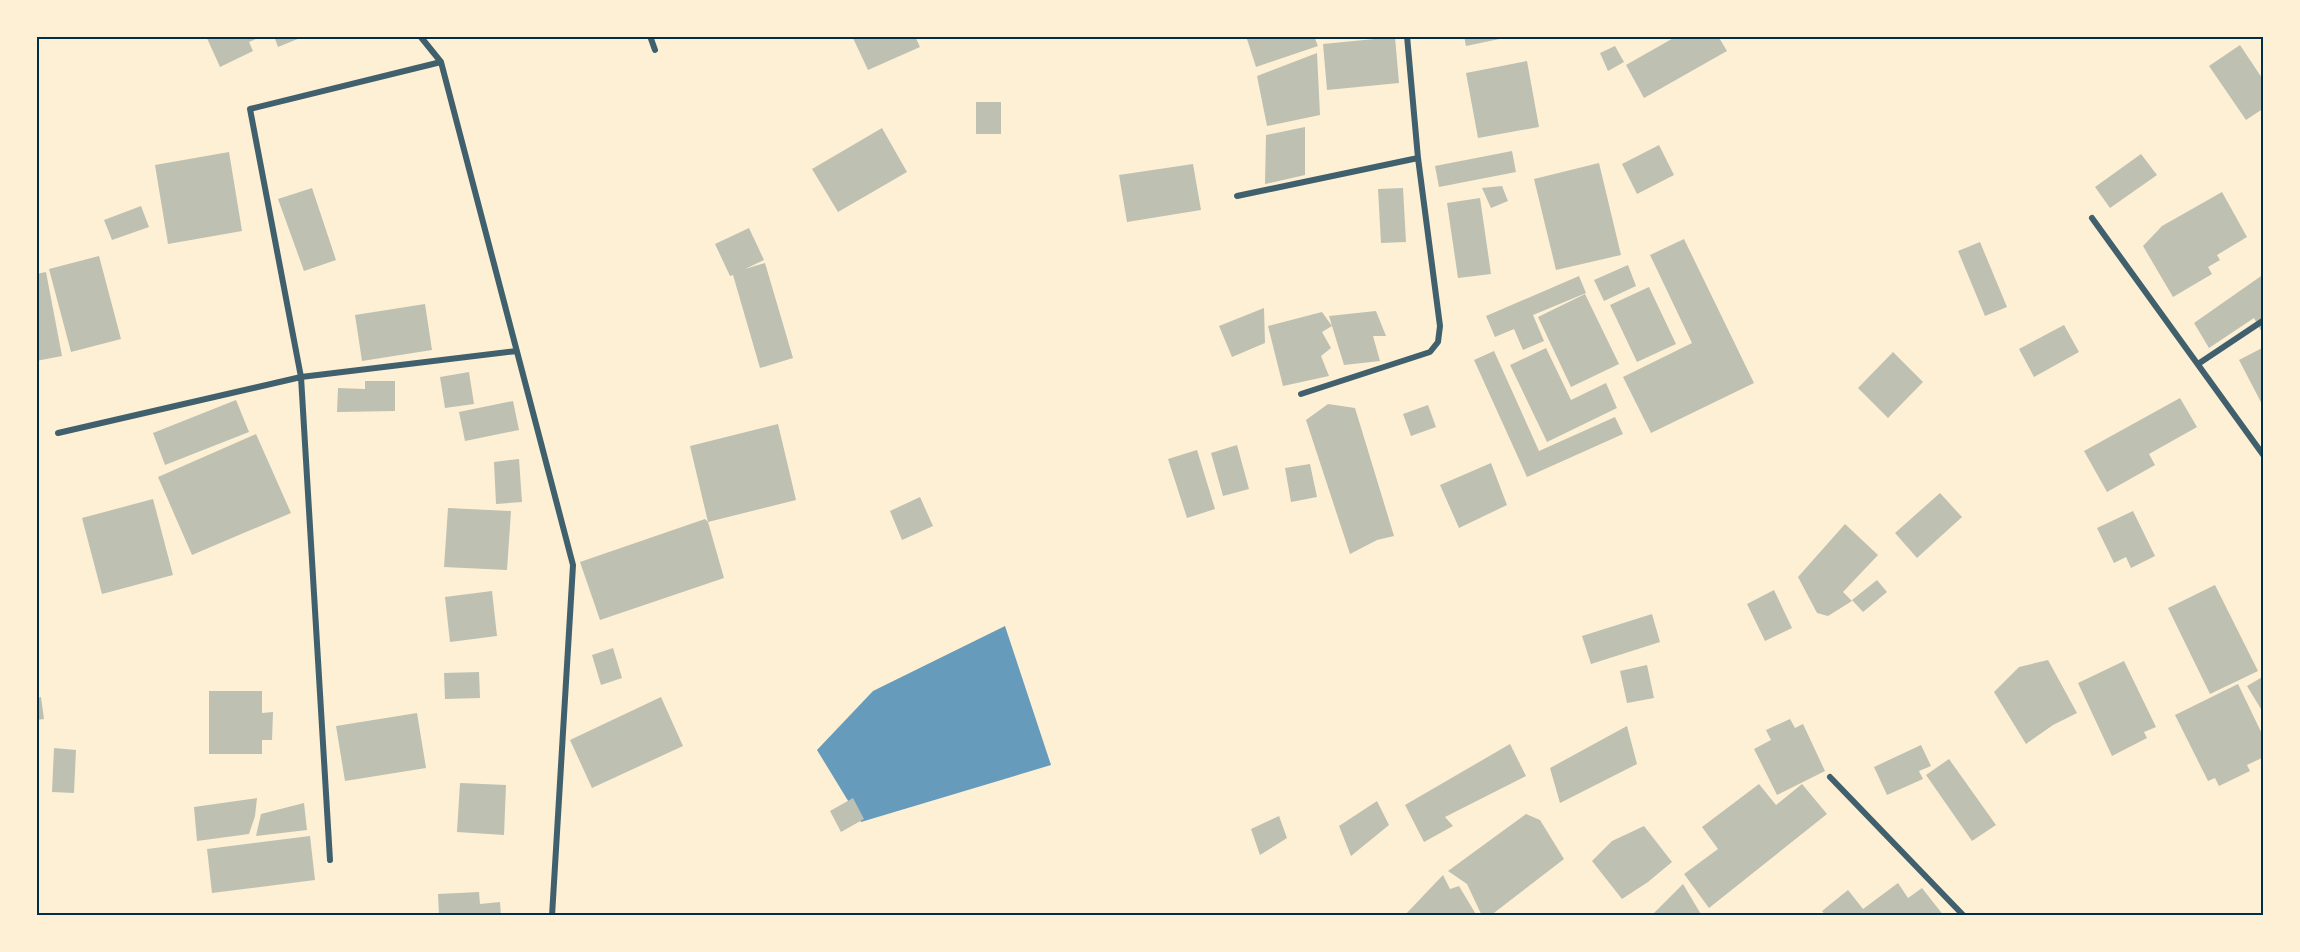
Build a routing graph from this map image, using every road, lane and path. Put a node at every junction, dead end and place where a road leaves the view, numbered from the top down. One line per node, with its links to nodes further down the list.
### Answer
1 (420, 36): 5 (street)
2 (650, 36): 4 (street)
3 (1407, 36): 6 (street)
4 (655, 50)
5 (441, 62): 10 (street); 12 (street)
6 (1418, 159): 7 (street); 13 (street)
7 (1237, 196)
8 (2092, 218): 11 (street)
9 (2264, 320): 11 (street)
10 (517, 351): 12 (street); 18 (street)
11 (2198, 364): 15 (street)
12 (301, 377): 14 (street); 17 (street)
13 (1301, 394)
14 (58, 433)
15 (2264, 456)
16 (1830, 777): 19 (street)
17 (330, 860)
18 (552, 916)
19 (1964, 916)

